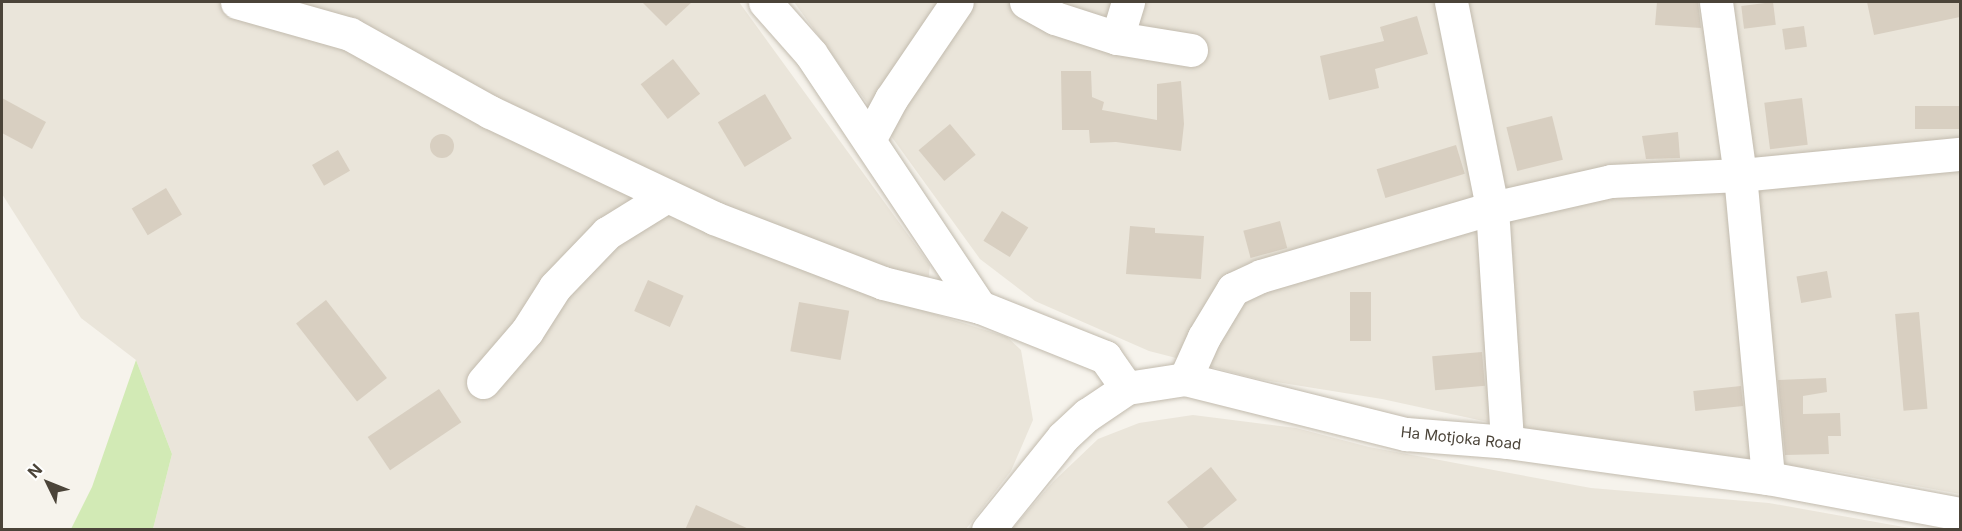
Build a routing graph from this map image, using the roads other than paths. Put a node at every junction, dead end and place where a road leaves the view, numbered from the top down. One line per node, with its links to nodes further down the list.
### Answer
1 (237, 2): 13 (street)
2 (765, 2): 10 (street)
3 (957, 2): 10 (street)
4 (1026, 2): 8 (street)
5 (1128, 2): 8 (street)
6 (1451, 2): 14 (street)
7 (1716, 2): 12 (street)
8 (1117, 38): 9 (street)
9 (1191, 50)
10 (869, 141): 15 (street)
11 (1960, 154): 12 (street)
12 (1740, 175): 14 (street); 20 (street)
13 (667, 196): 15 (street); 17 (street)
14 (1492, 208): 16 (street); 19 (street)
15 (980, 307): 18 (street)
16 (1185, 379): 18 (street, Ha Motjoka Road); 19 (street, Ha Motjoka Road)
17 (483, 382)
18 (1127, 388): 22 (street, Ha Motjoka Road)
19 (1507, 442): 20 (street, Ha Motjoka Road)
20 (1768, 478): 21 (street, Ha Motjoka Road)
21 (1960, 514)
22 (988, 530)

